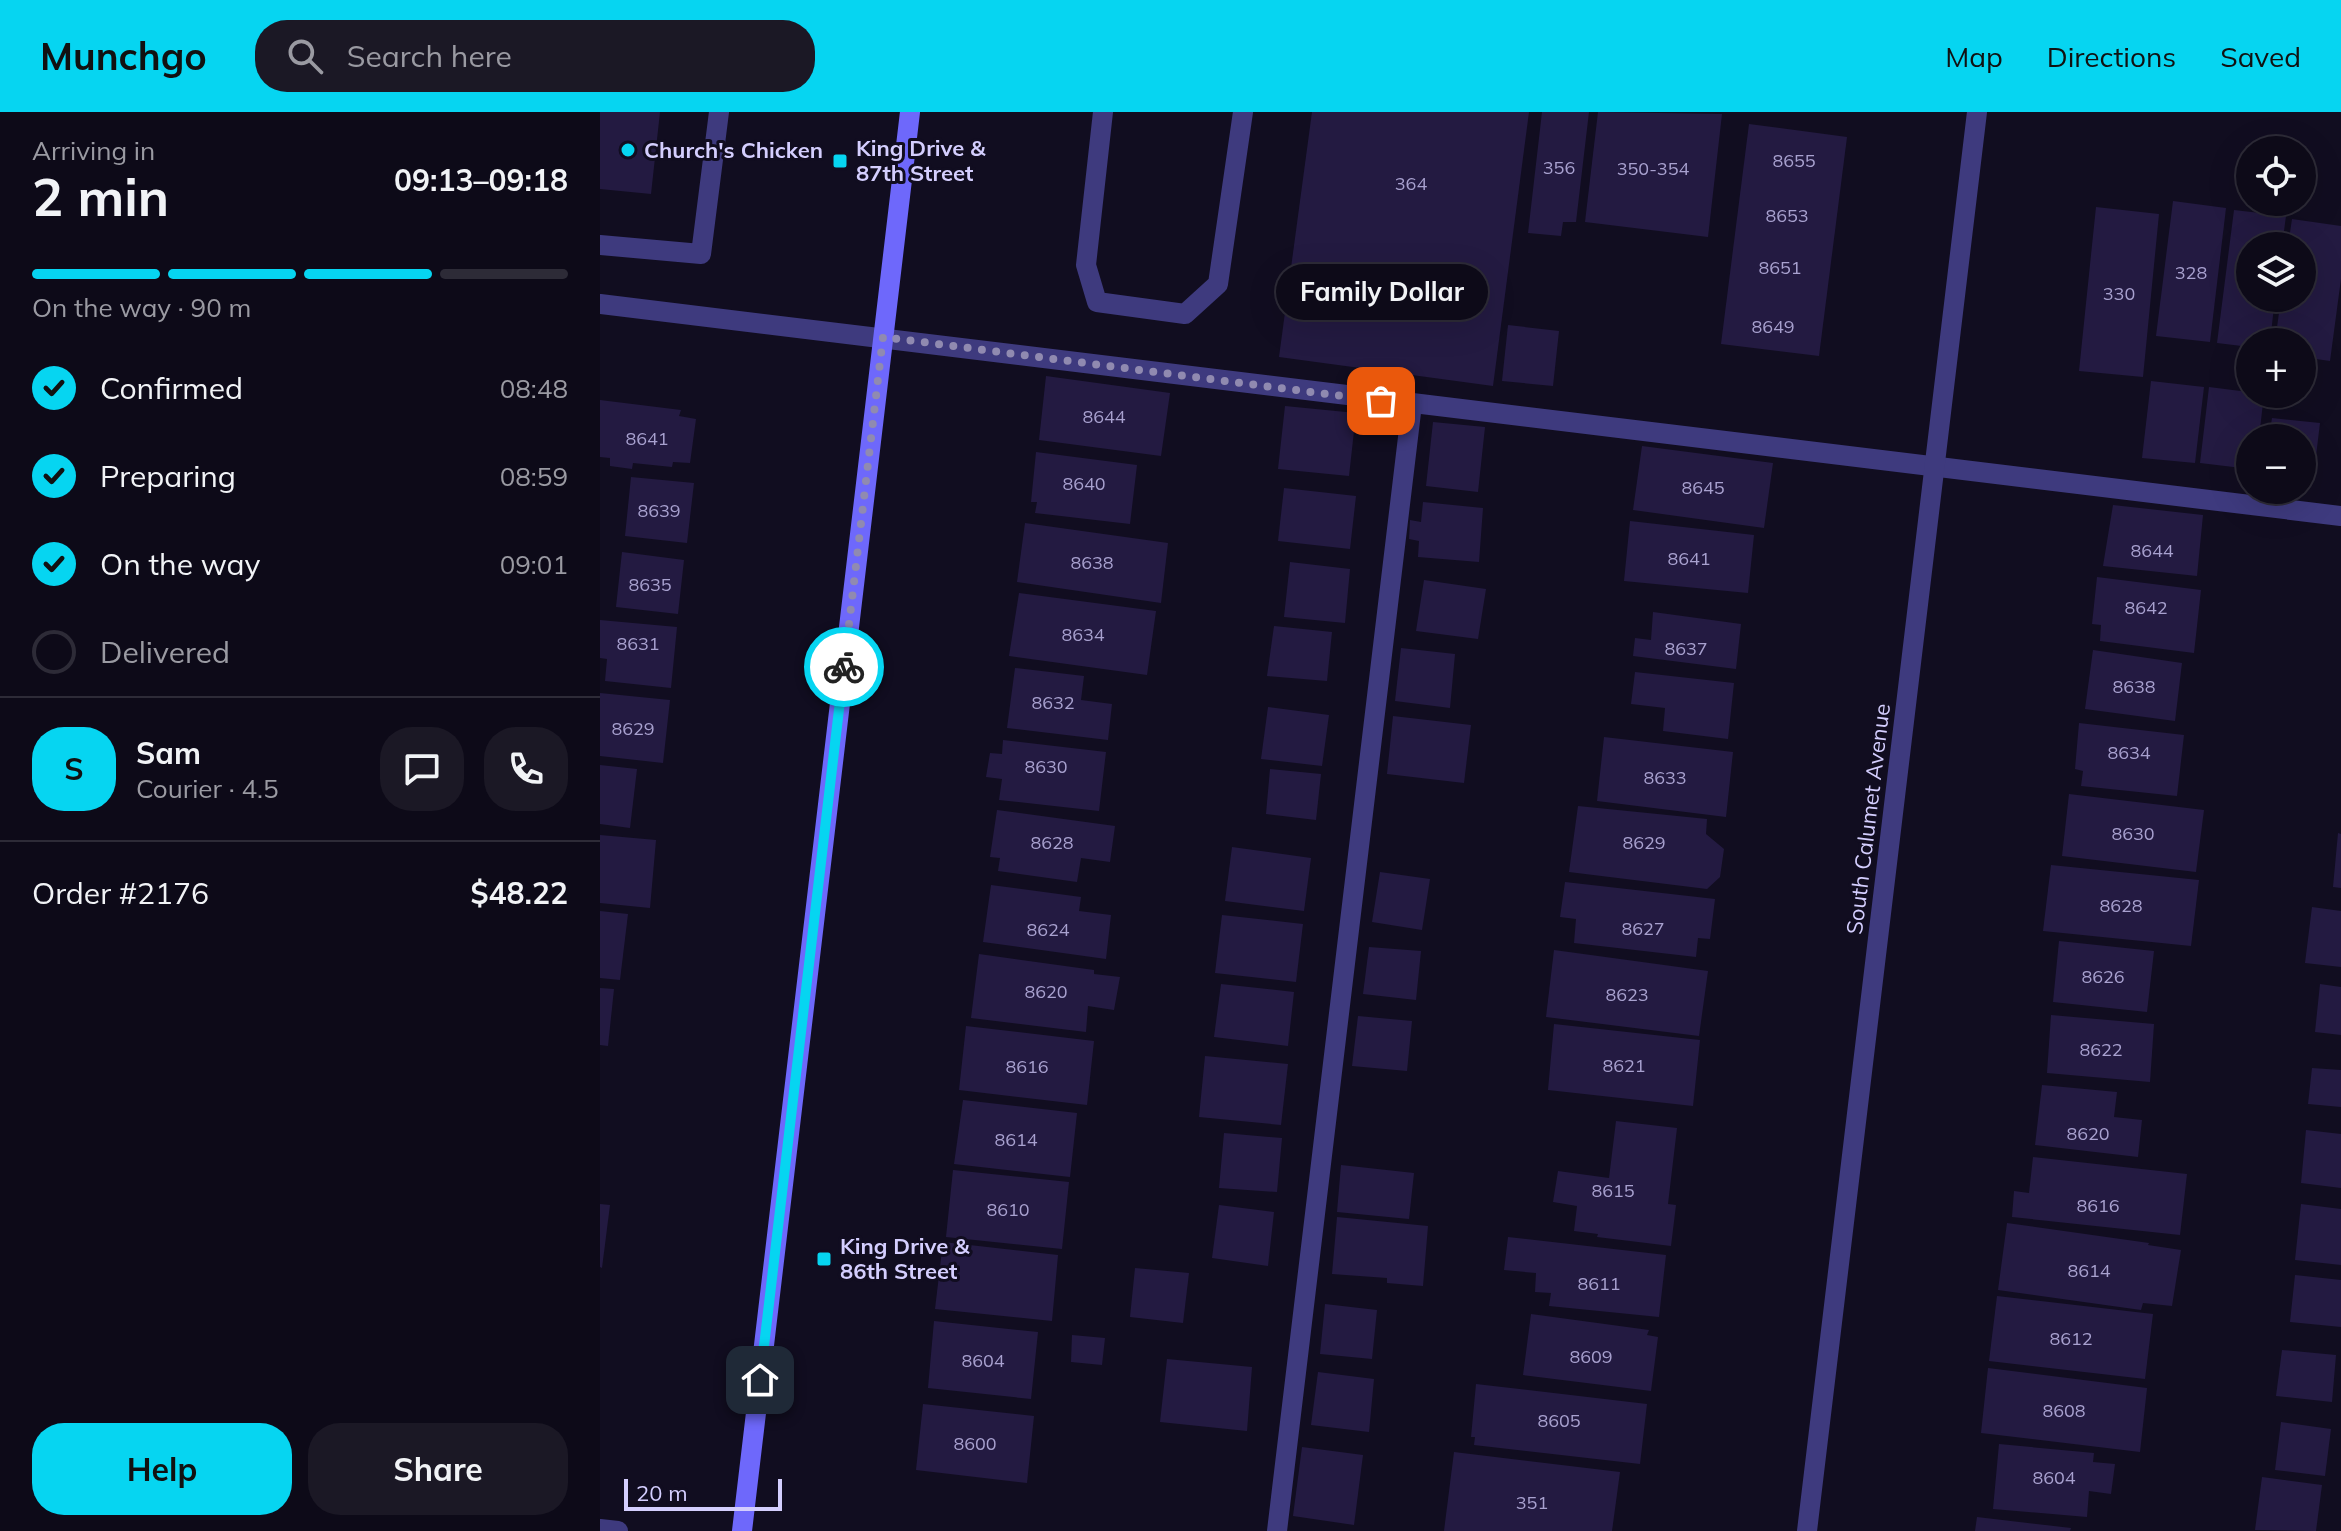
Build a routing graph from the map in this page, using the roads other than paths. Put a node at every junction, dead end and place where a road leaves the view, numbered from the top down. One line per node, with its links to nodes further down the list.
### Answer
1 (719, 112): 6 (street)
2 (910, 112): 8 (street)
3 (1103, 112): 4 (street)
4 (1243, 112)
5 (1977, 112): 10 (street, South Calumet Avenue)
6 (600, 245)
7 (600, 304): 8 (street)
8 (883, 337): 9 (street); 14 (street)
9 (1412, 404): 10 (street); 15 (street)
10 (1934, 466): 11 (street); 16 (street, South Calumet Avenue)
11 (2341, 516)
12 (600, 1529): 13 (street)
13 (618, 1531)
14 (742, 1531)
15 (1277, 1531)
16 (1807, 1531)

